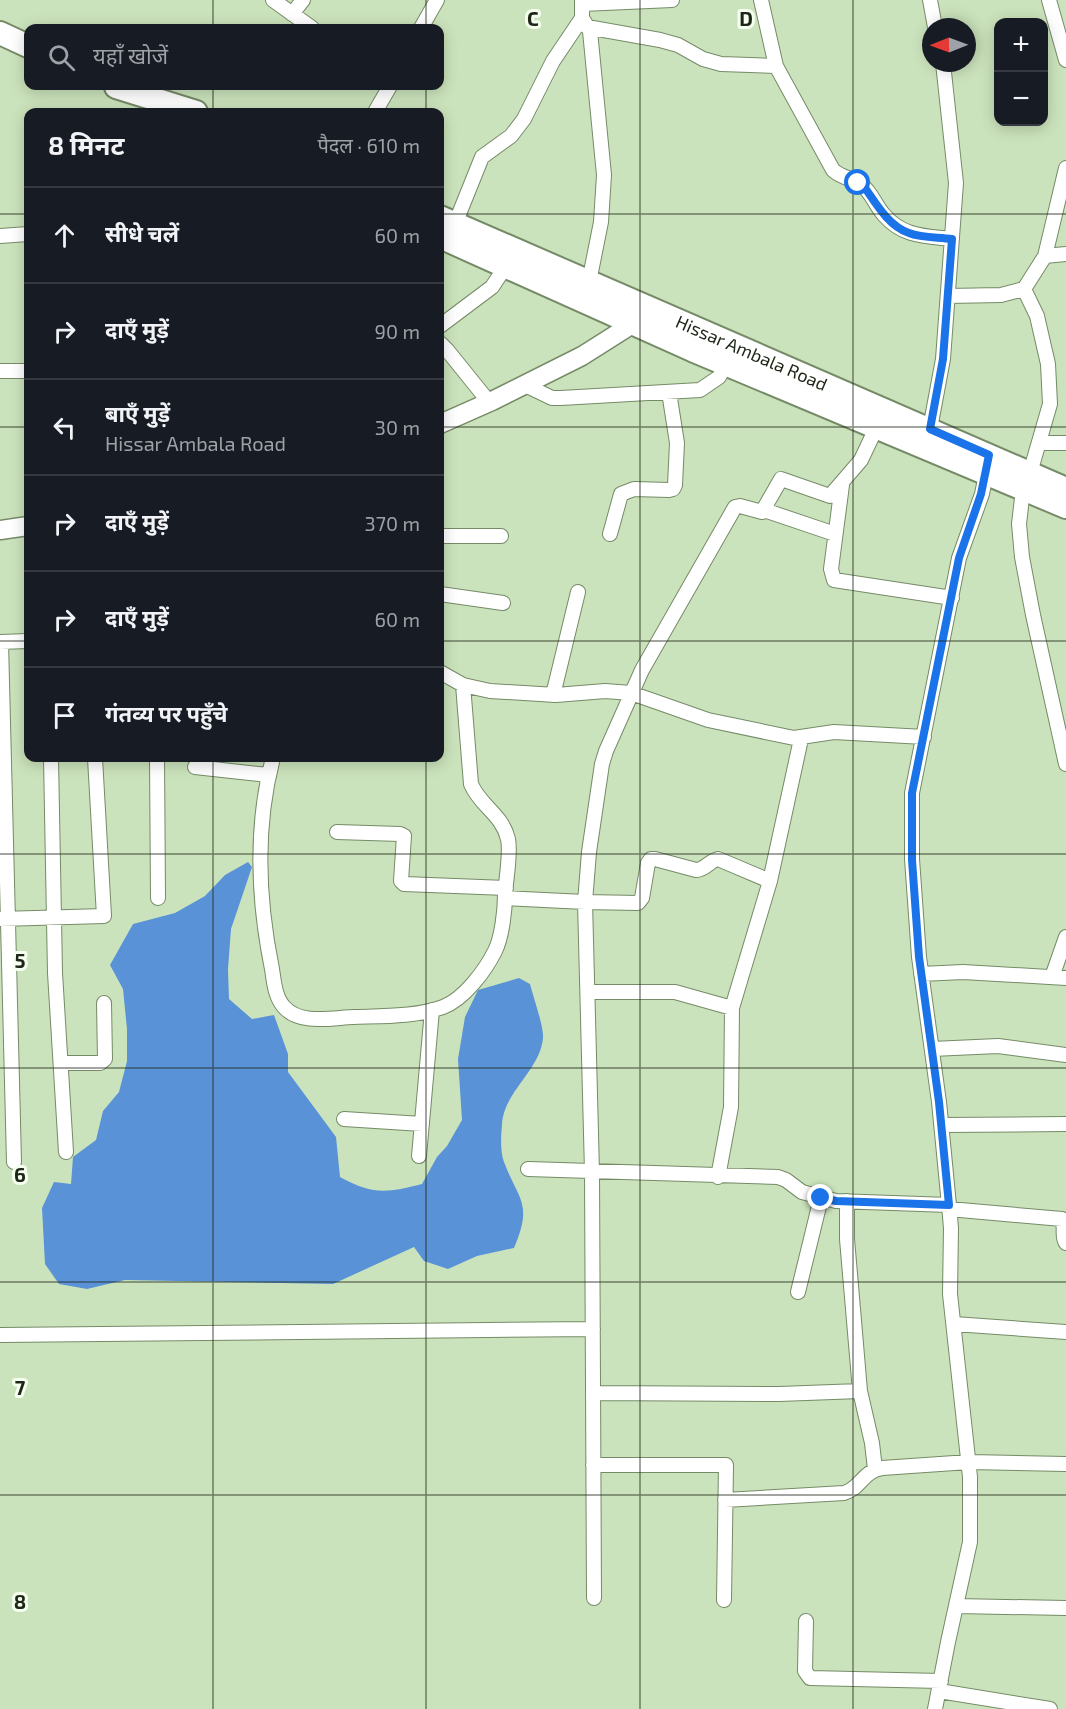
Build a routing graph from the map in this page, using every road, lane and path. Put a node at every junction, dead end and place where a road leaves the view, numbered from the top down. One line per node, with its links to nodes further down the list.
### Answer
1 (273, 0): 9 (street)
2 (303, 0): 9 (street)
3 (437, 0): 12 (street)
4 (672, 0): 8 (street)
5 (761, 0): 16 (street)
6 (930, 0): 10 (street)
7 (1050, 0): 15 (street)
8 (584, 12): 16 (street); 25 (street); 32 (street)
9 (292, 14): 11 (street)
10 (933, 18)
11 (306, 24)
12 (423, 24)
13 (0, 33): 14 (main road)
14 (24, 44)
15 (1066, 60)
16 (776, 66): 28 (street)
17 (944, 72): 28 (street)
18 (122, 90): 21 (main road)
19 (127, 90): 22 (main road)
20 (388, 90): 23 (street)
21 (155, 108)
22 (184, 108)
23 (377, 108)
24 (1066, 168): 30 (street)
25 (445, 226): 31 (main road, Hissar Ambala Road); 32 (main road, Hissar Ambala Road)
26 (24, 234): 27 (street)
27 (0, 236)
28 (952, 239): 34 (street)
29 (1066, 254): 30 (street)
30 (1045, 256): 33 (street)
31 (506, 267): 36 (street); 37 (main road, Hissar Ambala Road)
32 (589, 282): 35 (main road, Hissar Ambala Road)
33 (1024, 289): 34 (street); 48 (street)
34 (948, 296): 47 (street)
35 (658, 311): 37 (street); 45 (main road, Hissar Ambala Road)
36 (444, 323)
37 (632, 323): 39 (main road, Hissar Ambala Road); 42 (street)
38 (444, 347): 44 (street)
39 (726, 364): 43 (street); 45 (main road, Hissar Ambala Road)
40 (0, 371): 41 (street)
41 (24, 371)
42 (525, 385): 43 (street); 44 (street)
43 (669, 392): 58 (street)
44 (489, 402): 46 (street)
45 (881, 418): 47 (main road, Hissar Ambala Road); 52 (street)
46 (444, 422)
47 (928, 439): 50 (main road, Hissar Ambala Road)
48 (1039, 443): 49 (street); 51 (street)
49 (1066, 443)
50 (988, 464): 51 (main road, Hissar Ambala Road); 64 (street)
51 (1027, 481): 53 (main road, Hissar Ambala Road); 54 (main road, Hissar Ambala Road); 74 (street)
52 (842, 482): 55 (street); 59 (street)
53 (1066, 489)
54 (1066, 507)
55 (764, 510): 59 (street); 70 (street)
56 (24, 527): 57 (street)
57 (0, 530)
58 (610, 534)
59 (835, 534): 64 (street)
60 (444, 536): 61 (street)
61 (501, 536)
62 (578, 592): 71 (street)
63 (444, 595): 65 (street)
64 (952, 597): 72 (street)
65 (503, 603)
66 (24, 641): 67 (street)
67 (1, 642): 87 (street)
68 (444, 674): 69 (street)
69 (463, 685): 71 (street); 83 (street)
70 (631, 693): 71 (street); 73 (street); 85 (street)
71 (553, 695)
72 (924, 737): 73 (street); 89 (street)
73 (801, 739): 82 (street)
74 (1066, 760)
75 (51, 762): 86 (street)
76 (95, 762): 86 (street)
77 (157, 762): 84 (street)
78 (272, 762): 80 (street)
79 (195, 767): 80 (street)
80 (268, 775): 94 (street)
81 (337, 832): 83 (street)
82 (770, 881): 85 (street); 93 (street)
83 (506, 893): 85 (street); 94 (street)
84 (158, 898)
85 (585, 902): 91 (street)
86 (54, 917): 87 (street); 97 (street)
87 (4, 920): 104 (street)
88 (1066, 937): 90 (street)
89 (921, 974): 90 (street); 95 (street)
90 (1059, 977)
91 (588, 992): 93 (street); 106 (street)
92 (104, 1003): 97 (street)
93 (732, 1008): 107 (street)
94 (432, 1010): 99 (street)
95 (932, 1049): 96 (street); 101 (street)
96 (1066, 1055)
97 (61, 1063): 102 (street)
98 (344, 1119): 99 (street)
99 (422, 1124): 103 (street)
100 (1066, 1124): 101 (street)
101 (941, 1125): 110 (street)
102 (66, 1152)
103 (419, 1156)
104 (14, 1162)
105 (528, 1169): 106 (street)
106 (592, 1172): 107 (street); 114 (street)
107 (718, 1177): 108 (street)
108 (821, 1198): 109 (street); 112 (street)
109 (847, 1202): 110 (street); 117 (street)
110 (949, 1207): 111 (street); 113 (street)
111 (1066, 1243)
112 (798, 1292)
113 (954, 1324): 115 (street); 119 (street)
114 (593, 1329): 116 (street); 118 (street)
115 (1066, 1332)
116 (0, 1335)
117 (860, 1391): 118 (street); 122 (street)
118 (593, 1393): 121 (street)
119 (969, 1462): 120 (street); 122 (street); 126 (street)
120 (1066, 1464)
121 (593, 1465): 123 (street); 124 (street)
122 (875, 1469): 123 (street)
123 (725, 1500): 125 (street)
124 (594, 1598)
125 (724, 1600)
126 (956, 1606): 127 (street); 129 (street)
127 (1066, 1608)
128 (806, 1621): 129 (street)
129 (940, 1686): 130 (street); 131 (street)
130 (935, 1709)
131 (1050, 1709)

